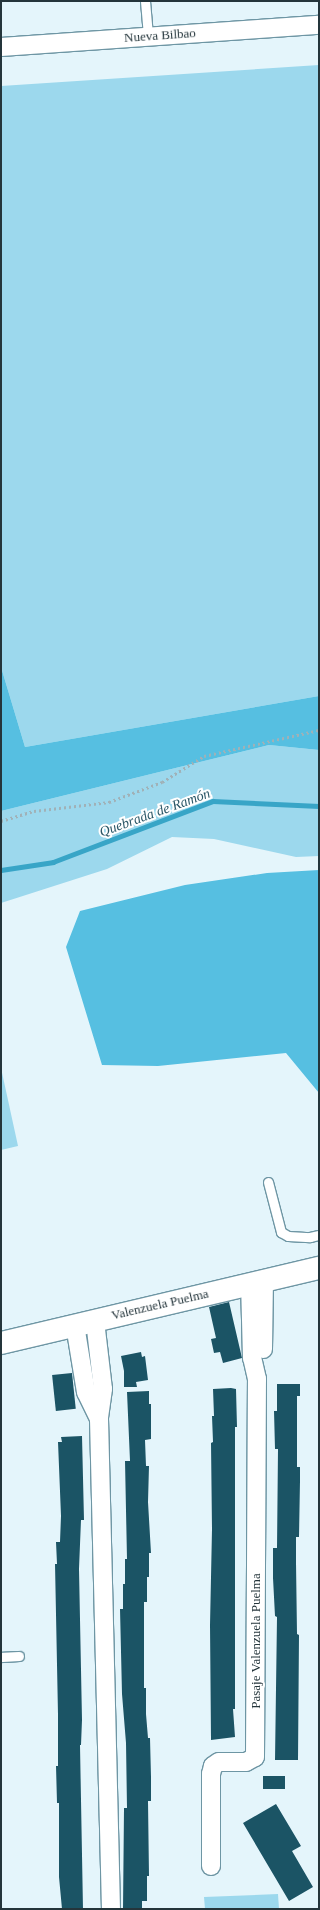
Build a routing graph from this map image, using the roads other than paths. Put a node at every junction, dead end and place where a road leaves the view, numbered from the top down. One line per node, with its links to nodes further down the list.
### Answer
1 (145, 1): 3 (lane)
2 (319, 25): 3 (street, Nueva Bilbao)
3 (148, 37): 4 (street, Nueva Bilbao)
4 (1, 47)
5 (268, 1182): 6 (lane)
6 (319, 1235)
7 (319, 1268): 8 (street, Valenzuela Puelma)
8 (257, 1282): 9 (street, Valenzuela Puelma); 13 (street, Pasaje Valenzuela Puelma)
9 (85, 1323): 10 (street, Valenzuela Puelma); 14 (street)
10 (1, 1343)
11 (19, 1656): 12 (lane)
12 (1, 1657)
13 (211, 1866)
14 (111, 1909)

